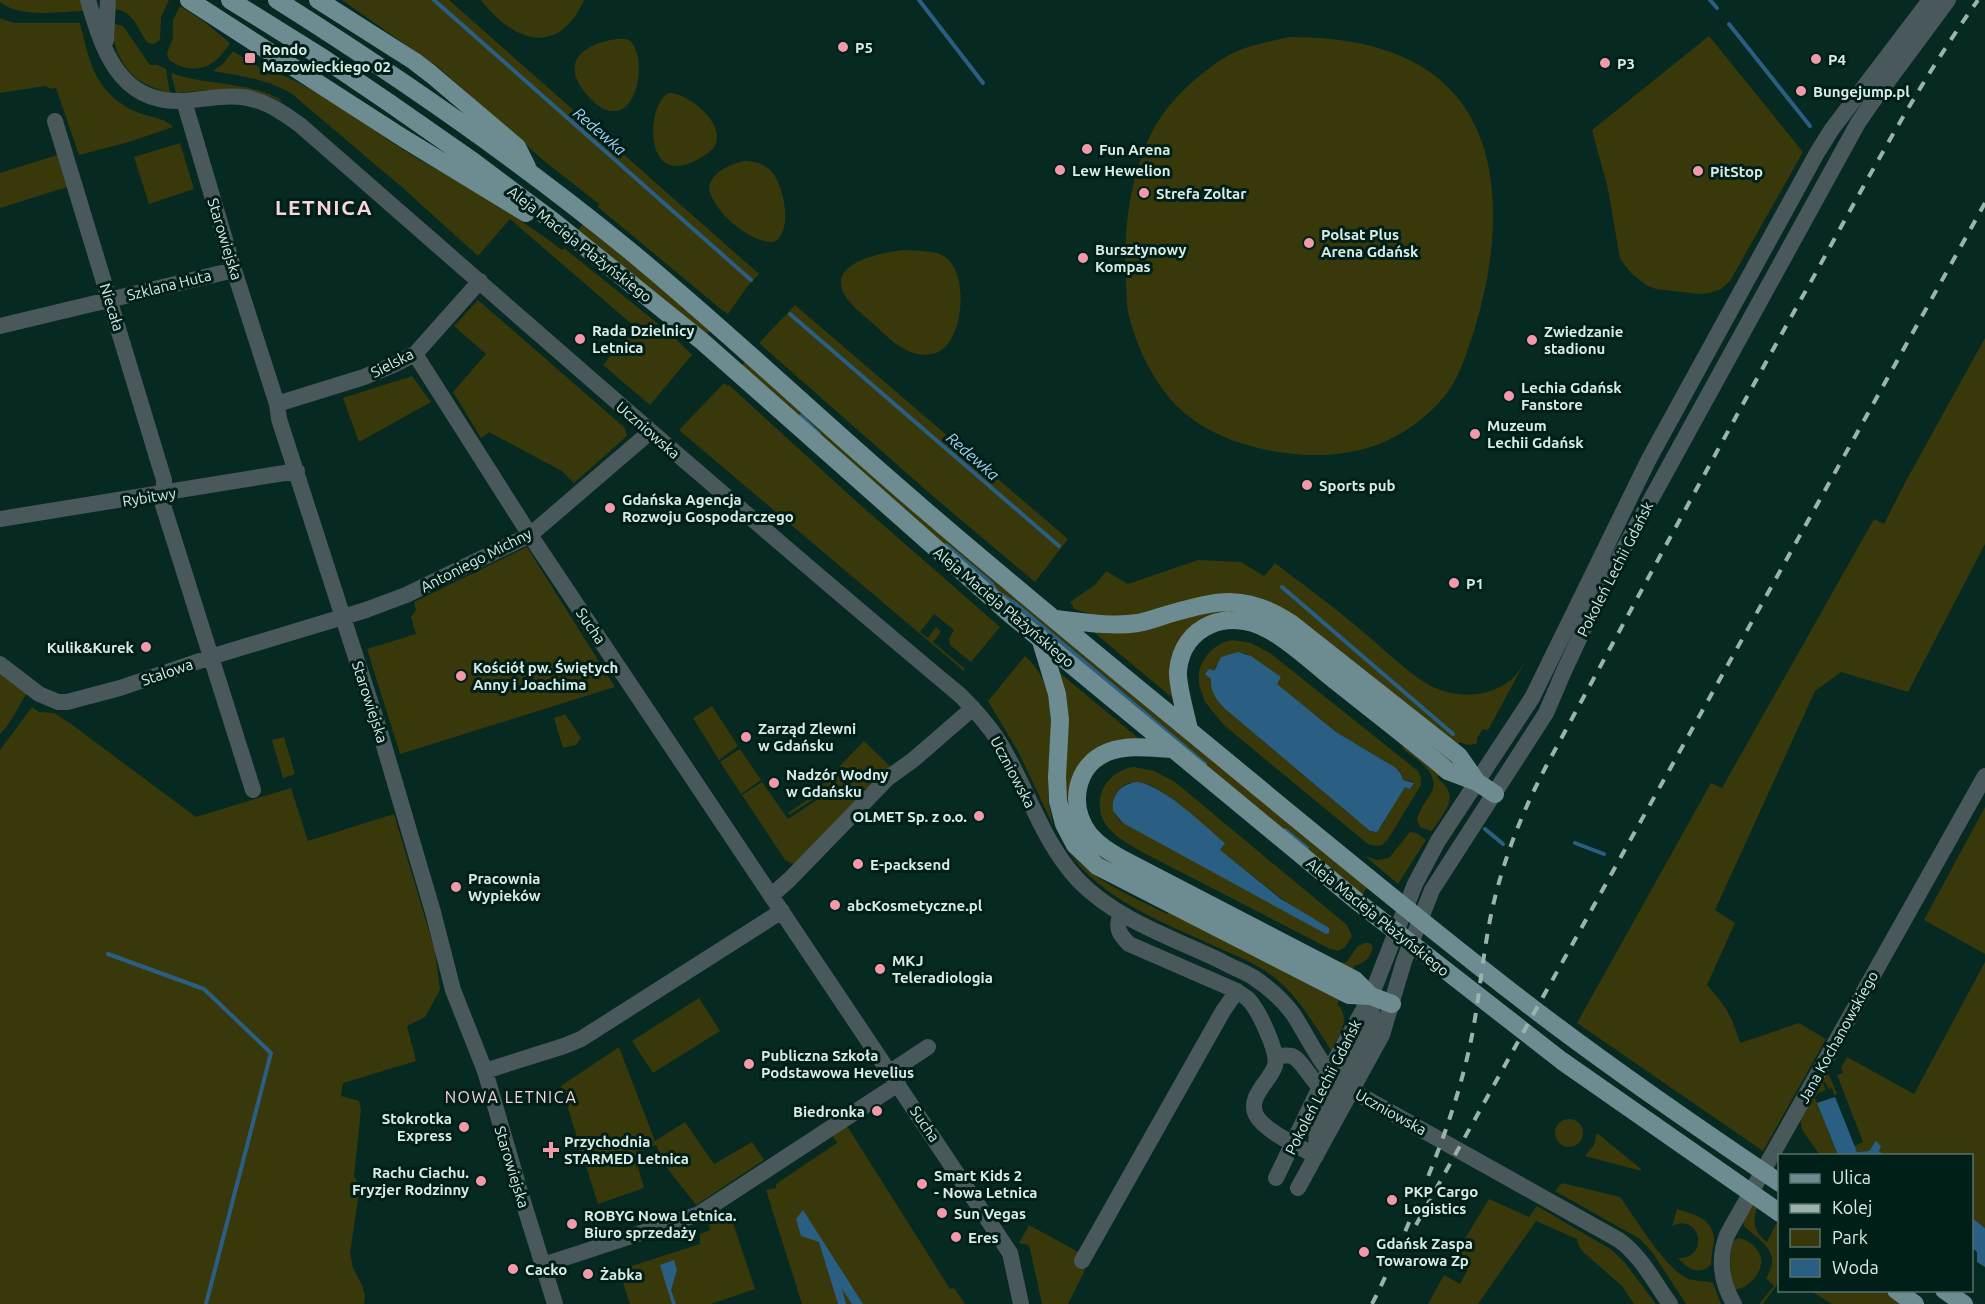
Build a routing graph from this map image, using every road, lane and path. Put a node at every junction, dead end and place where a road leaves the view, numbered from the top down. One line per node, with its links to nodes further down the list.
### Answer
1 (88, 0): 9 (street, Uczniowska)
2 (108, 0): 9 (street)
3 (189, 0): 15 (main road)
4 (230, 0): 15 (main road, Aleja Macieja Płażyńskiego)
5 (277, 0): 14 (main road, Aleja Macieja Płażyńskiego)
6 (318, 0): 14 (main road)
7 (1930, 0): 12 (street, Pokoleń Lechii Gdańsk)
8 (1948, 0): 13 (street, Pokoleń Lechii Gdańsk)
9 (106, 53): 10 (street, Uczniowska)
10 (184, 101): 16 (street, Starowiejska); 17 (street, Uczniowska)
11 (55, 121): 18 (street, Niecała)
12 (1817, 153): 13 (street); 20 (street, Pokoleń Lechii Gdańsk)
13 (1836, 163): 21 (street, Pokoleń Lechii Gdańsk)
14 (530, 171): 32 (main road, Aleja Macieja Płażyńskiego)
15 (595, 254): 33 (main road, Aleja Macieja Płażyńskiego)
16 (234, 270): 18 (street, Szklana Huta); 23 (street, Starowiejska)
17 (480, 281): 22 (street, Sielska); 24 (street, Uczniowska)
18 (110, 300): 19 (street, Szklana Huta); 26 (street, Niecała)
19 (0, 326)
20 (1714, 340): 21 (street); 27 (street, Pokoleń Lechii Gdańsk)
21 (1732, 351): 28 (street, Pokoleń Lechii Gdańsk)
22 (415, 354): 23 (street, Sielska); 30 (street, Sucha)
23 (277, 404): 25 (street, Starowiejska)
24 (650, 432): 30 (street, Antoniego Michny); 36 (street, Uczniowska)
25 (297, 471): 26 (street, Rybitwy); 31 (street, Starowiejska)
26 (164, 494): 29 (street, Rybitwy); 34 (street, Niecała)
27 (1629, 497): 28 (street); 40 (street, Pokoleń Lechii Gdańsk)
28 (1647, 506): 42 (street, Pokoleń Lechii Gdańsk)
29 (0, 519)
30 (530, 535): 31 (street, Antoniego Michny); 43 (street, Sucha)
31 (342, 618): 34 (street, Stalowa); 51 (street, Starowiejska)
32 (1056, 619): 37 (main road, Aleja Macieja Płażyńskiego); 40 (main road)
33 (1040, 638): 38 (main road, Aleja Macieja Płażyńskiego); 47 (main road)
34 (210, 657): 35 (street, Stalowa); 41 (street, Niecała)
35 (0, 664)
36 (973, 708): 43 (street); 45 (street, Uczniowska)
37 (1189, 730): 40 (main road); 57 (main road, Aleja Macieja Płażyńskiego)
38 (1173, 749): 47 (main road); 59 (main road, Aleja Macieja Płażyńskiego)
39 (1985, 776): 67 (street, Jana Kochanowskiego)
40 (1477, 782): 42 (main road); 47 (street, Pokoleń Lechii Gdańsk)
41 (253, 790)
42 (1495, 794): 48 (street, Pokoleń Lechii Gdańsk)
43 (771, 896): 44 (street, Sucha)
44 (782, 910): 51 (street); 52 (street, Sucha)
45 (1121, 914): 46 (street); 66 (street, Uczniowska)
46 (1237, 991): 50 (street); 60 (street)
47 (1371, 996): 48 (main road); 53 (street, Pokoleń Lechii Gdańsk); 55 (street, Pokoleń Lechii Gdańsk)
48 (1392, 1004): 55 (street, Pokoleń Lechii Gdańsk)
49 (928, 1047): 52 (street)
50 (1276, 1056): 53 (street); 54 (street)
51 (485, 1071): 61 (street, Starowiejska)
52 (894, 1078): 61 (street); 65 (street, Sucha)
53 (1320, 1087): 54 (street, Pokoleń Lechii Gdańsk)
54 (1293, 1144): 55 (street); 56 (street, Pokoleń Lechii Gdańsk)
55 (1316, 1156): 58 (street, Pokoleń Lechii Gdańsk)
56 (1276, 1178)
57 (1777, 1181)
58 (1298, 1188)
59 (1778, 1212)
60 (1082, 1261)
61 (543, 1265): 64 (street, Starowiejska)
62 (1899, 1292): 68 (main road)
63 (1947, 1292): 69 (main road)
64 (555, 1304)
65 (1021, 1304)
66 (1670, 1304)
67 (1734, 1304)
68 (1915, 1304)
69 (1964, 1304)

